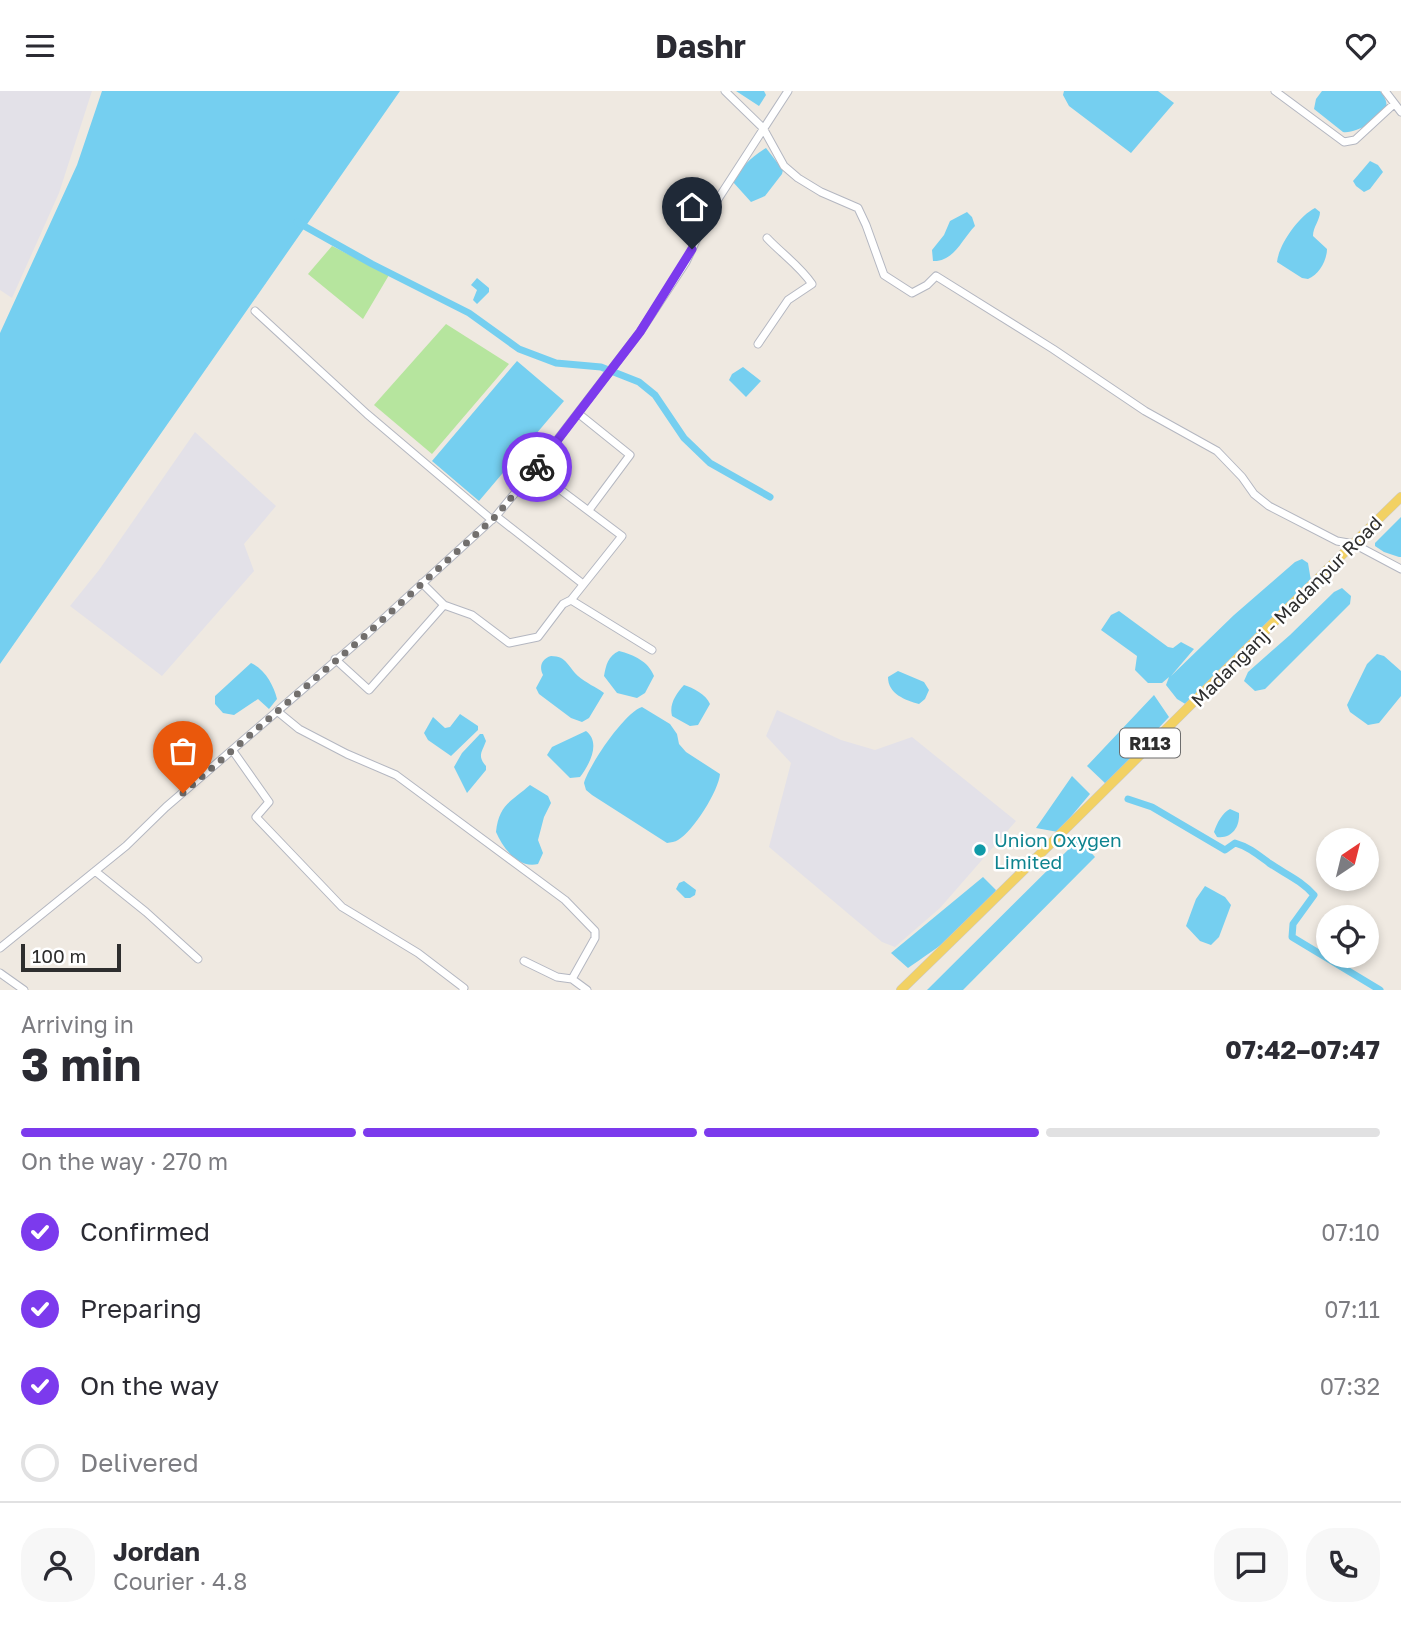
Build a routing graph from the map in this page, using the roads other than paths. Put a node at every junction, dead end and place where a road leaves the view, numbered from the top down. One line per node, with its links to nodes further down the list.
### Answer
1 (725, 91): 7 (street)
2 (788, 91): 7 (street)
3 (1275, 91): 5 (street)
4 (1385, 91): 5 (street)
5 (1394, 104): 6 (street)
6 (1401, 112)
7 (762, 128): 11 (street); 16 (street)
8 (767, 238): 10 (street)
9 (255, 311): 15 (street)
10 (758, 344)
11 (579, 414): 12 (street); 14 (street)
12 (534, 470): 14 (street); 15 (street)
13 (1401, 497): 16 (main road, Madanganj - Madanpur Road / R113)
14 (589, 510): 19 (street)
15 (494, 518): 18 (street); 19 (street)
16 (1354, 544): 17 (street); 35 (main road, Madanganj - Madanpur Road / R113)
17 (1401, 569)
18 (422, 583): 21 (street); 23 (street)
19 (583, 584): 20 (street)
20 (571, 600): 21 (street); 22 (street)
21 (444, 605): 23 (street)
22 (652, 650)
23 (335, 659): 24 (street)
24 (277, 711): 25 (street); 31 (street)
25 (233, 751): 26 (street); 33 (street)
26 (94, 871): 27 (street); 28 (street)
27 (0, 948)
28 (198, 959)
29 (524, 961): 31 (street)
30 (0, 973): 32 (street)
31 (572, 979): 34 (street)
32 (24, 990)
33 (463, 990)
34 (587, 990)
35 (901, 990)

